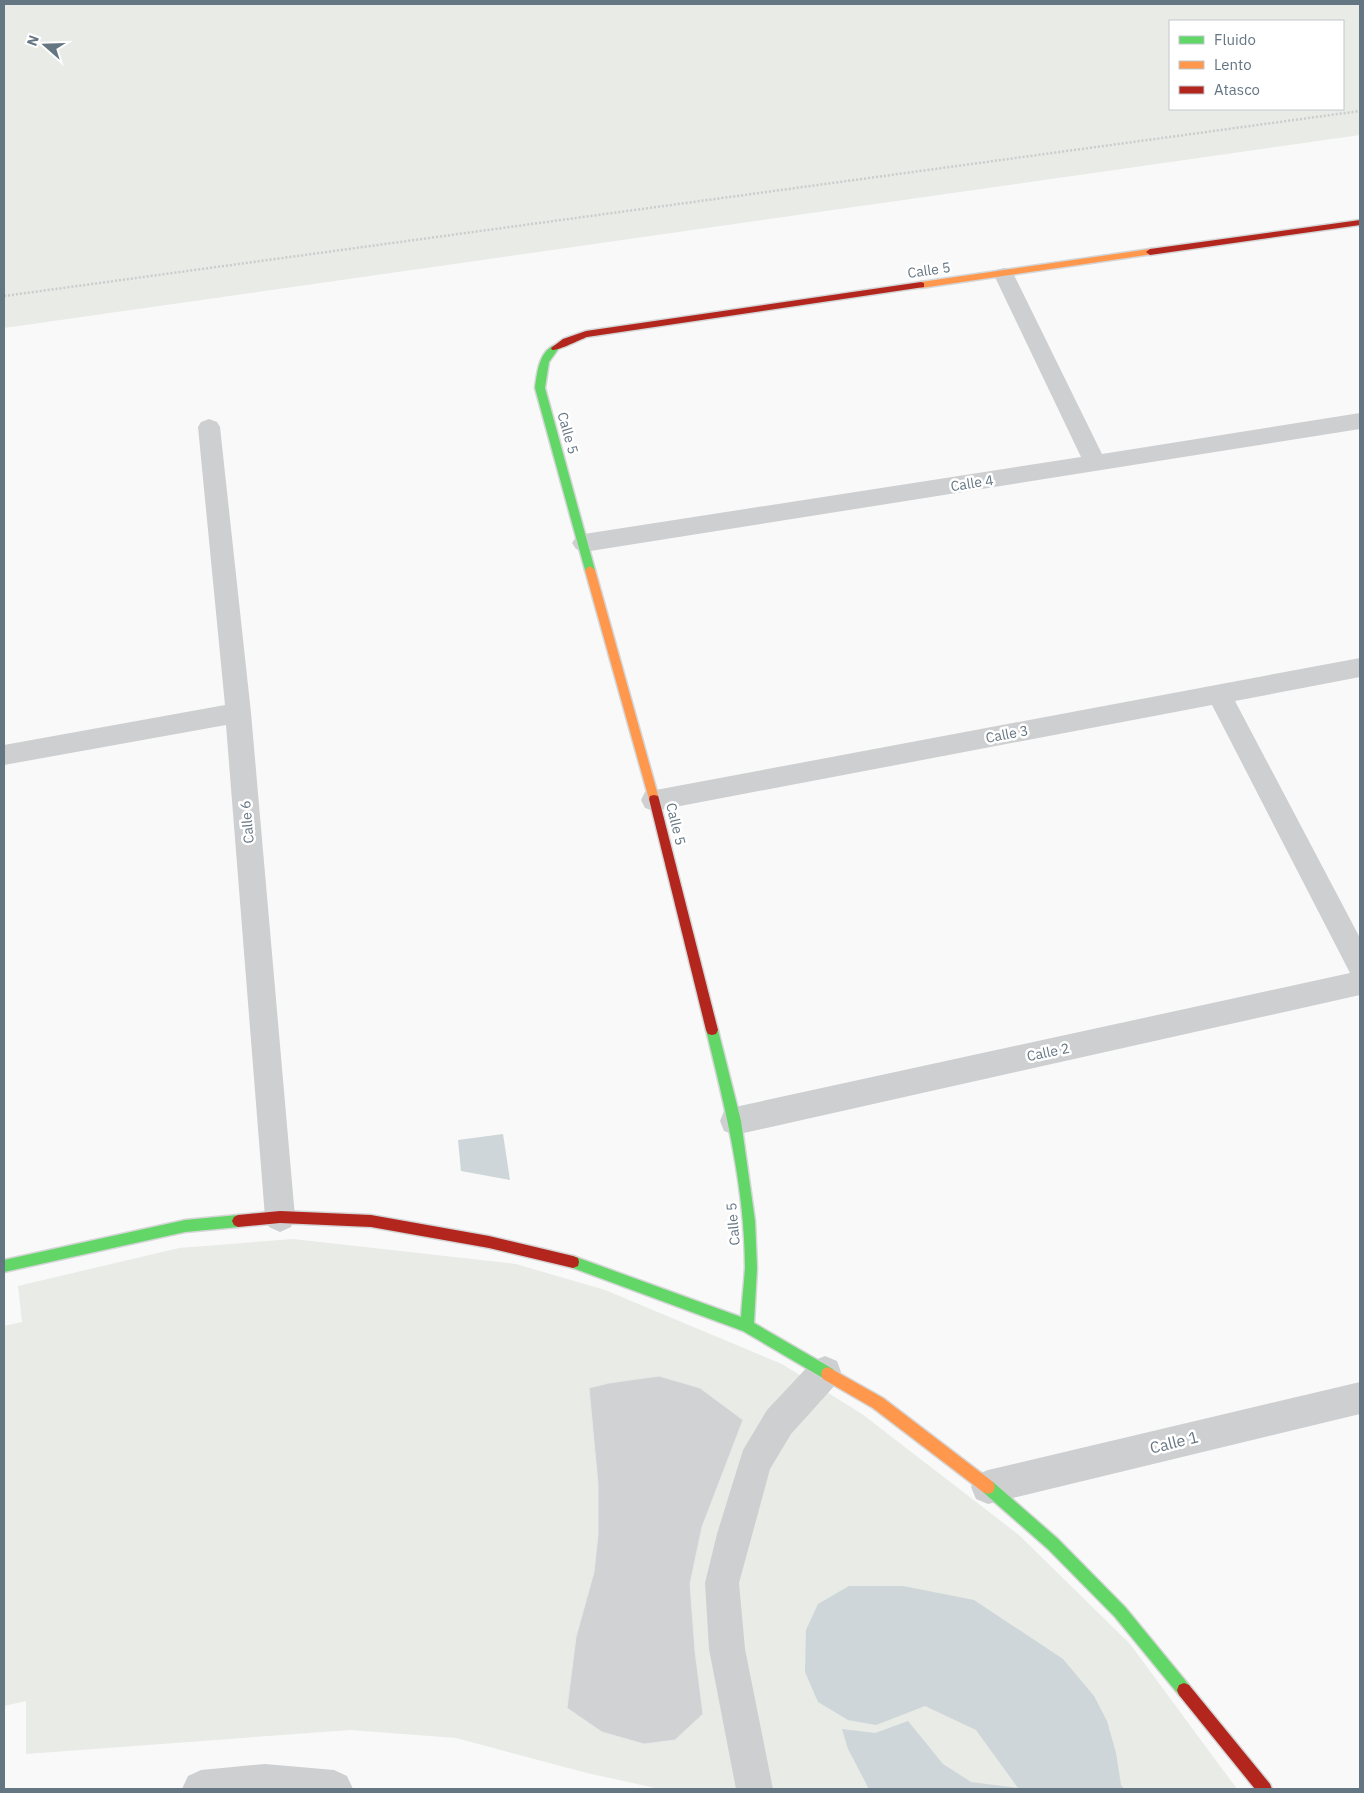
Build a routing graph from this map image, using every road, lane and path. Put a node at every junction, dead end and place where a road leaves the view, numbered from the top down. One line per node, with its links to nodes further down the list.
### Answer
1 (1360, 111): 4 (path)
2 (1360, 222): 3 (street, Calle 5)
3 (1004, 275): 7 (street); 8 (street, Calle 5)
4 (4, 296)
5 (1360, 421): 7 (street, Calle 4)
6 (209, 427): 11 (street, Calle 6)
7 (1095, 464): 8 (street, Calle 4)
8 (584, 543): 13 (street, Calle 5)
9 (1360, 668): 10 (street, Calle 3)
10 (1219, 694): 13 (street, Calle 3); 14 (street)
11 (238, 713): 12 (street); 17 (street, Calle 6)
12 (4, 755)
13 (654, 800): 16 (street, Calle 5)
14 (1360, 965)
15 (1360, 983): 16 (street, Calle 2)
16 (736, 1121): 19 (street, Calle 5)
17 (280, 1217): 18 (street); 19 (street)
18 (4, 1266)
19 (747, 1326): 20 (street)
20 (825, 1372): 22 (street); 25 (street)
21 (1360, 1398): 22 (street, Calle 1)
22 (988, 1487): 26 (street)
23 (201, 1789): 24 (street)
24 (334, 1789)
25 (754, 1789)
26 (1265, 1789)

